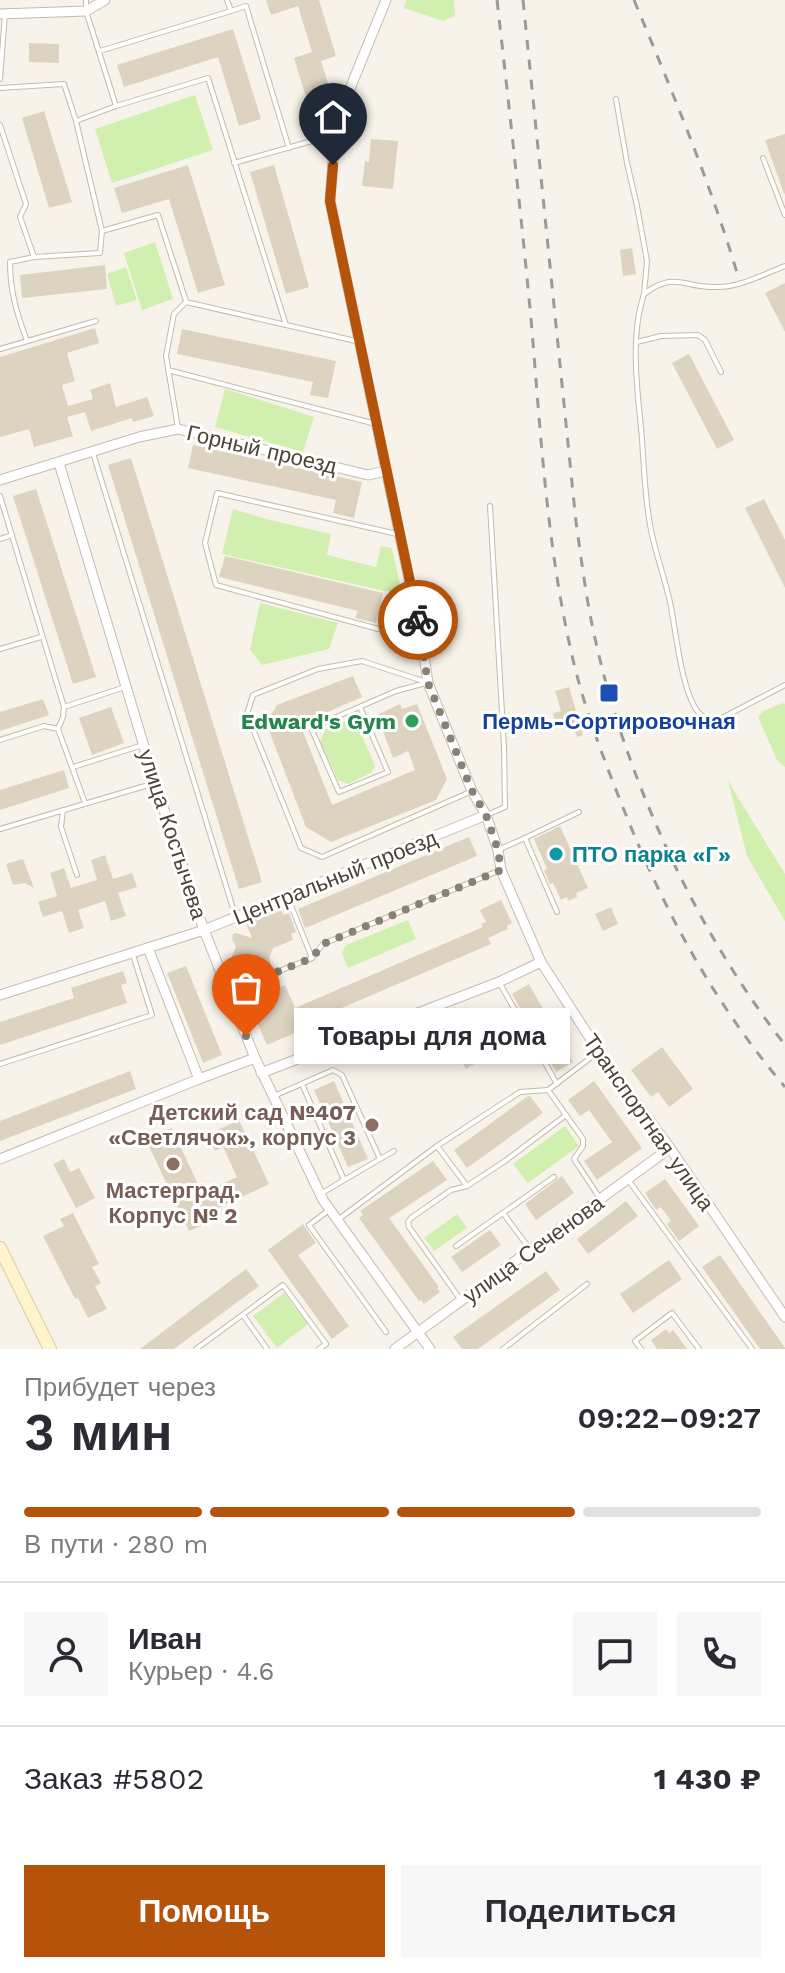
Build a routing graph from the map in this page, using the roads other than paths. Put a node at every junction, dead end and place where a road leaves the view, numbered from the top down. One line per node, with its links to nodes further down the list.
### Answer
1 (105, 0): 4 (street)
2 (227, 0): 5 (lane)
3 (386, 0): 15 (street, Транспортная улица)
4 (86, 5): 6 (street); 7 (lane)
5 (231, 11): 7 (lane); 16 (lane)
6 (2, 14): 8 (lane)
7 (99, 51): 12 (lane)
8 (0, 68): 9 (lane)
9 (0, 79)
10 (0, 88): 13 (lane)
11 (616, 99): 23 (lane)
12 (116, 106): 13 (lane); 18 (lane)
13 (76, 121): 20 (lane)
14 (0, 125): 21 (lane)
15 (335, 135): 16 (lane); 28 (street, Транспортная улица)
16 (289, 148): 18 (lane)
17 (763, 158): 19 (lane)
18 (234, 163): 26 (lane)
19 (785, 215)
20 (102, 231): 21 (lane); 24 (lane)
21 (34, 257): 27 (lane)
22 (785, 266): 23 (lane)
23 (644, 294): 29 (lane)
24 (186, 302): 26 (lane); 31 (lane)
25 (96, 321): 27 (lane)
26 (286, 325): 28 (lane)
27 (27, 341): 30 (lane)
28 (359, 342): 33 (street, Транспортная улица)
29 (637, 342): 32 (lane); 48 (lane)
30 (0, 349)
31 (168, 370): 33 (lane); 34 (lane)
32 (721, 372)
33 (376, 424): 37 (street, Транспортная улица)
34 (178, 429): 35 (street, Горный проезд); 37 (street, Горный проезд)
35 (92, 452): 36 (street, Горный проезд); 69 (lane)
36 (59, 463): 38 (street, Горный проезд); 49 (street, улица Костычева)
37 (386, 471): 41 (street, Транспортная улица)
38 (0, 480)
39 (0, 496): 42 (lane)
40 (490, 506): 61 (lane)
41 (400, 534): 45 (street, Транспортная улица); 45 (lane)
42 (12, 535): 43 (lane); 44 (lane)
43 (0, 539)
44 (41, 637): 46 (lane); 50 (lane)
45 (422, 641): 47 (street, Транспортная улица)
46 (0, 649)
47 (428, 683): 51 (lane); 57 (street, Транспортная улица); 57 (lane)
48 (785, 685)
49 (125, 687): 50 (lane); 54 (street, улица Костычева)
50 (64, 707): 52 (lane)
51 (360, 707): 51 (lane)
52 (58, 729): 53 (lane); 55 (lane)
53 (0, 740)
54 (143, 745): 55 (lane); 56 (street, улица Костычева)
55 (73, 767): 58 (lane)
56 (155, 783): 58 (lane); 70 (street, улица Костычева)
57 (472, 791): 61 (street, Транспортная улица)
58 (85, 803): 59 (lane)
59 (63, 810): 62 (lane); 66 (lane)
60 (579, 812): 63 (lane)
61 (486, 815): 64 (street, Транспортная улица); 67 (street, Центральный проезд)
62 (0, 829)
63 (525, 838): 64 (lane); 68 (lane)
64 (498, 850): 65 (street, Транспортная улица)
65 (501, 870): 73 (lane); 74 (street, Транспортная улица)
66 (77, 875)
67 (287, 896): 69 (street, Центральный проезд); 73 (lane)
68 (557, 912)
69 (235, 918): 70 (street, Центральный проезд)
70 (204, 930): 71 (street, Центральный проезд); 76 (street, улица Костычева)
71 (148, 948): 72 (street, Центральный проезд); 82 (street)
72 (132, 953): 77 (street, Центральный проезд); 80 (lane)
73 (312, 958): 76 (lane)
74 (541, 962): 75 (street); 78 (street, Транспортная улица)
75 (499, 982): 81 (street); 84 (lane)
76 (229, 991): 79 (street, улица Костычева)
77 (0, 995)
78 (599, 1052): 84 (lane); 89 (street, Транспортная улица)
79 (255, 1058): 81 (street, улица Костычева); 82 (street)
80 (0, 1064)
81 (261, 1073): 86 (street, улица Костычева)
82 (199, 1079): 91 (street)
83 (302, 1084): 86 (lane); 92 (lane); 95 (lane)
84 (557, 1084): 85 (lane)
85 (548, 1090): 87 (lane); 88 (lane)
86 (273, 1097): 97 (street, улица Костычева)
87 (566, 1115): 96 (lane); 98 (lane)
88 (437, 1146): 96 (lane); 101 (lane)
89 (670, 1148): 94 (street, улица Сеченова); 108 (street, Транспортная улица)
90 (394, 1151): 92 (lane)
91 (0, 1159)
92 (380, 1159): 95 (lane)
93 (554, 1177): 100 (lane)
94 (628, 1179): 98 (street, улица Сеченова); 120 (lane)
95 (344, 1180): 97 (lane)
96 (467, 1186): 106 (lane)
97 (320, 1194): 99 (street, улица Костычева)
98 (600, 1199): 104 (street, улица Сеченова)
99 (329, 1210): 101 (street, улица Костычева); 109 (lane)
100 (503, 1213): 102 (lane); 104 (lane)
101 (337, 1221): 110 (street, улица Костычева)
102 (456, 1246)
103 (0, 1248): 111 (main road)
104 (531, 1250): 106 (street, улица Сеченова)
105 (587, 1284): 117 (lane)
106 (461, 1301): 110 (street, улица Сеченова)
107 (243, 1315): 112 (lane); 113 (lane); 114 (lane)
108 (785, 1317)
109 (386, 1332)
110 (418, 1333): 115 (street, улица Сеченова); 116 (street, улица Костычева)
111 (50, 1349)
112 (196, 1349)
113 (267, 1349)
114 (319, 1349)
115 (395, 1349)
116 (430, 1349)
117 (503, 1349)
118 (641, 1349): 119 (lane)
119 (699, 1349)
120 (752, 1349)

